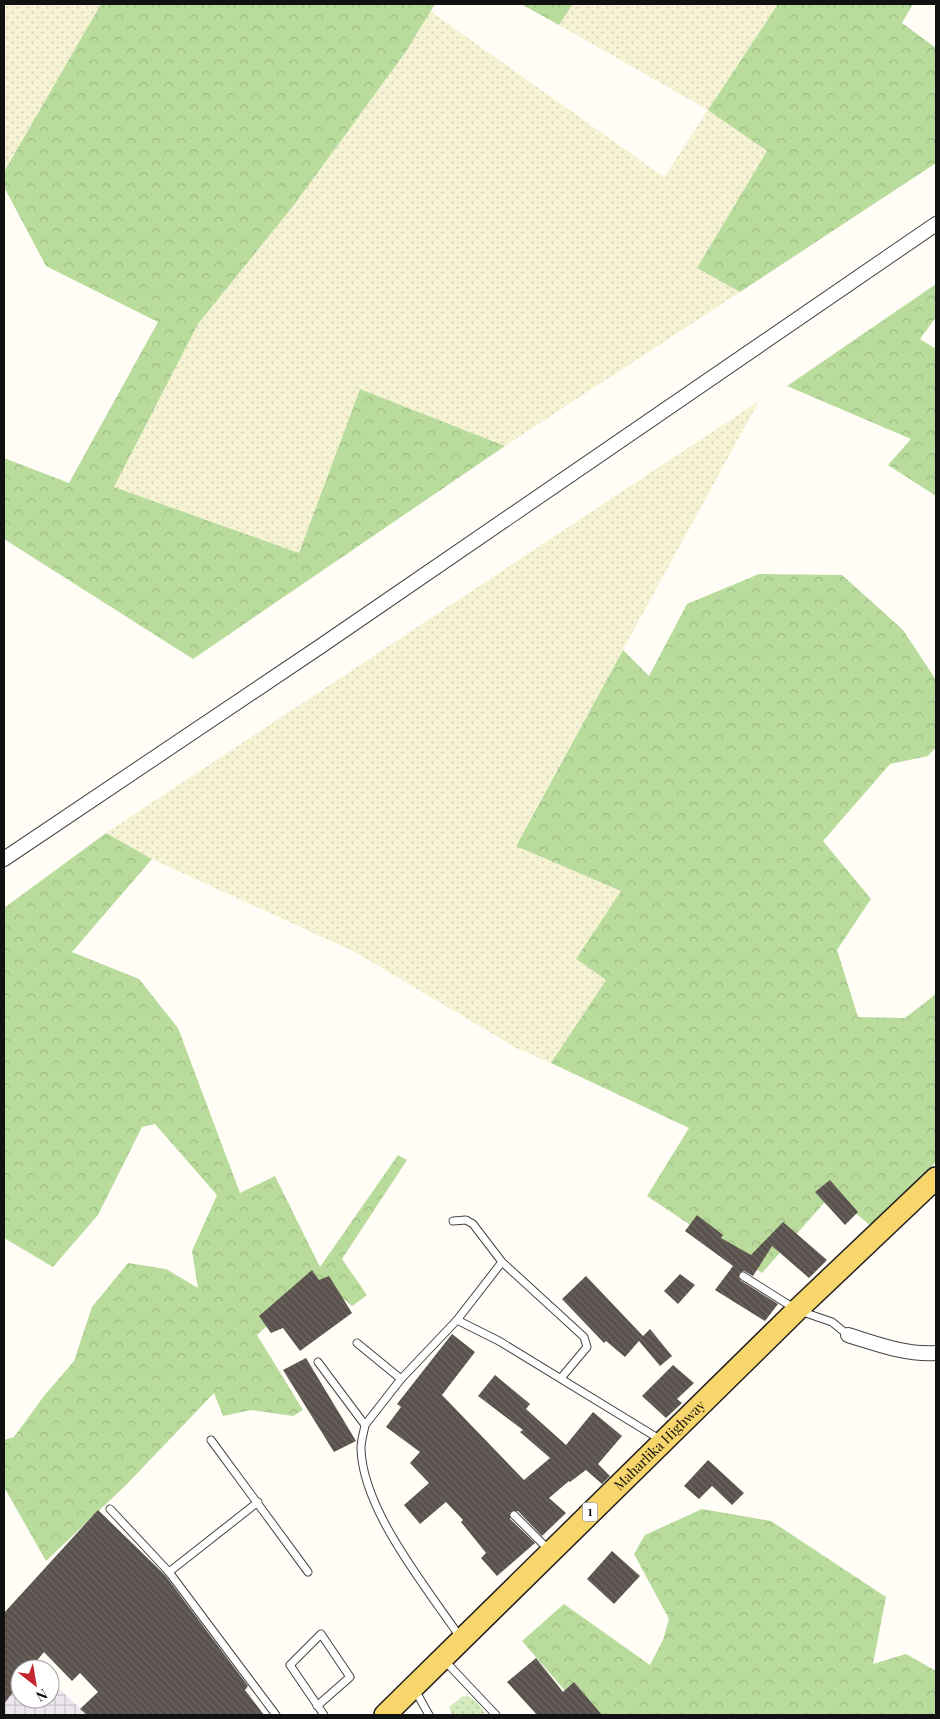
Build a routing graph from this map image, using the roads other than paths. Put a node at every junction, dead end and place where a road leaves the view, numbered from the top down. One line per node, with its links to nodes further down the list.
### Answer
1 (936, 224): 2 (street)
2 (4, 860)
3 (936, 1178): 7 (main road, Maharlika Highway / 1)
4 (453, 1221): 5 (lane)
5 (502, 1262): 8 (lane); 13 (lane)
6 (742, 1276): 7 (lane)
7 (797, 1310): 9 (lane); 17 (main road, Maharlika Highway / 1)
8 (457, 1320): 13 (lane); 14 (lane)
9 (848, 1335): 11 (street)
10 (357, 1342): 14 (lane)
11 (936, 1353)
12 (318, 1362): 15 (lane)
13 (561, 1378): 17 (lane)
14 (401, 1379): 15 (lane)
15 (364, 1425): 24 (lane)
16 (211, 1440): 18 (lane)
17 (662, 1441): 21 (main road, Maharlika Highway / 1)
18 (258, 1502): 22 (lane); 23 (lane)
19 (110, 1509): 22 (lane)
20 (514, 1515): 21 (lane)
21 (550, 1551): 24 (main road, Maharlika Highway / 1)
22 (169, 1572): 28 (lane)
23 (308, 1572)
24 (461, 1639): 25 (main road, Maharlika Highway / 1)
25 (442, 1658): 26 (main road, Maharlika Highway / 1); 32 (lane)
26 (413, 1687): 30 (main road, Maharlika Highway / 1); 31 (lane)
27 (317, 1706): 27 (lane); 29 (lane)
28 (276, 1715)
29 (324, 1715)
30 (385, 1715)
31 (430, 1715)
32 (496, 1715)

